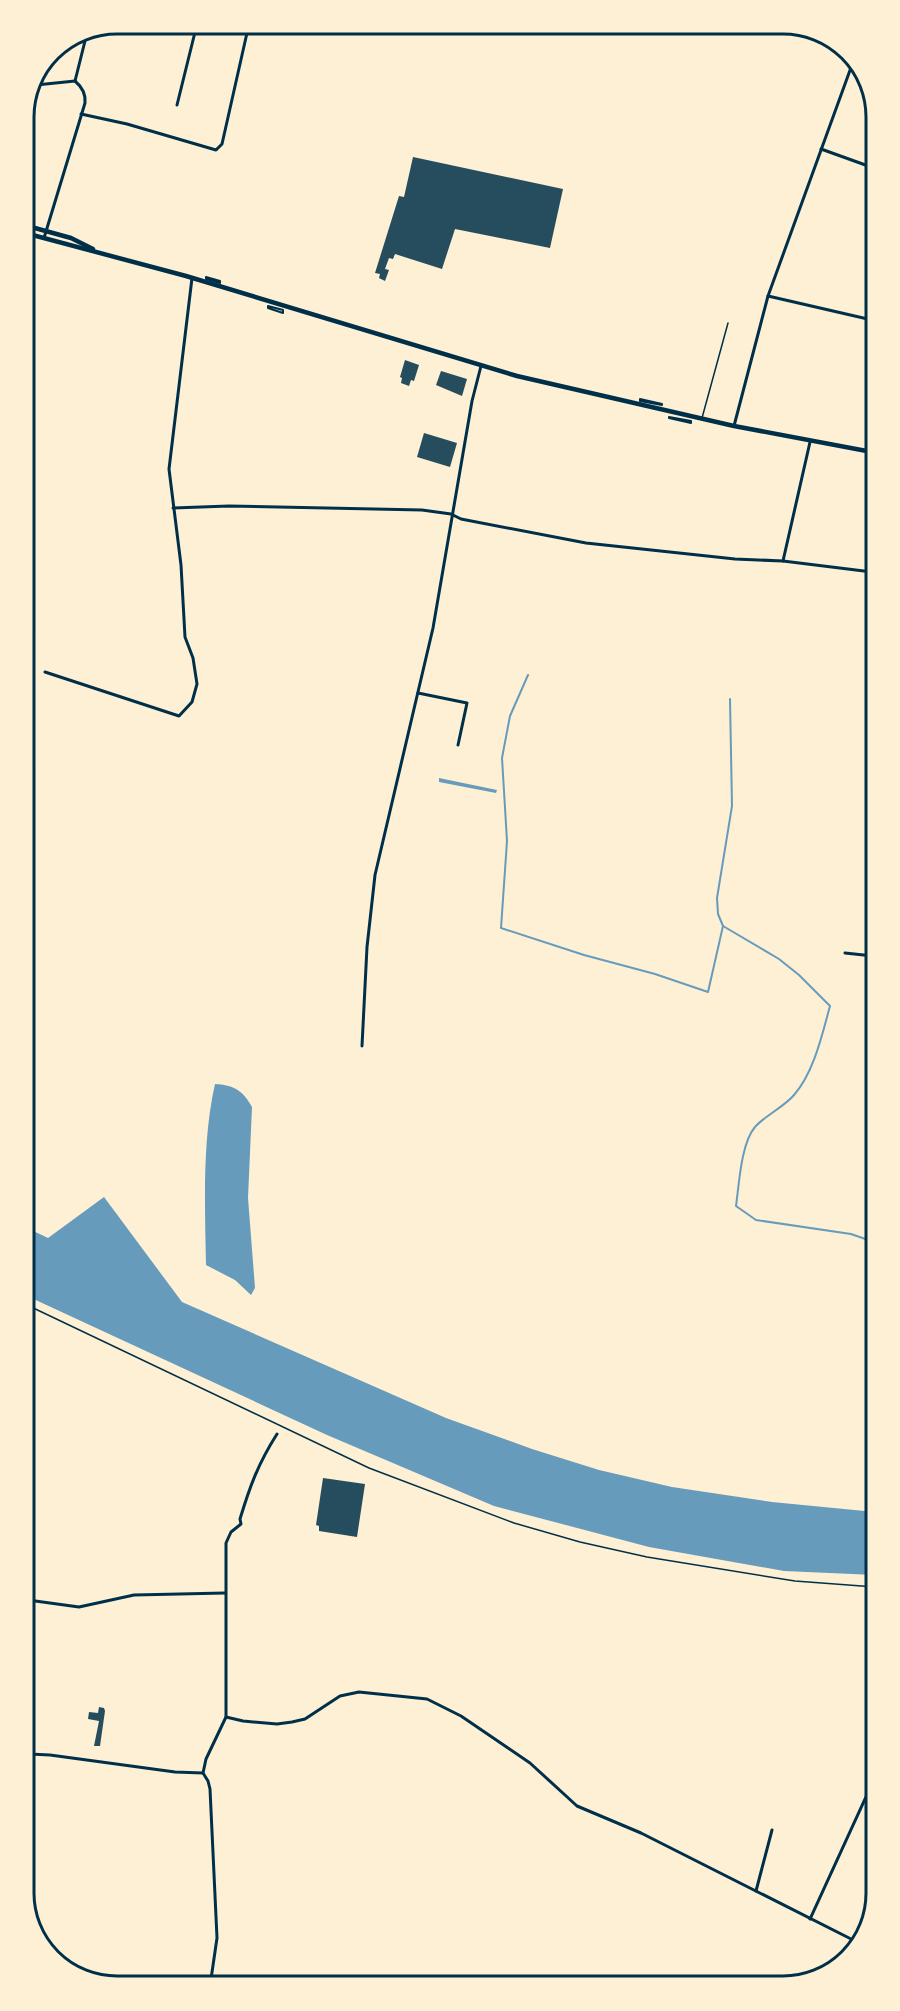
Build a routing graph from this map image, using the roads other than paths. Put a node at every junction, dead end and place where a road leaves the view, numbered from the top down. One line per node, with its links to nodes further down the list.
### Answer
1 (195, 34): 7 (street)
2 (247, 34): 8 (street)
3 (85, 42): 5 (street)
4 (850, 70): 9 (street)
5 (75, 81): 6 (street); 8 (street)
6 (42, 84)
7 (177, 105)
8 (81, 114): 12 (street)
9 (821, 149): 10 (street); 17 (street)
10 (866, 165)
11 (35, 228): 12 (main road)
12 (46, 231): 14 (street); 15 (main road)
13 (35, 236): 14 (main road)
14 (44, 238): 15 (main road)
15 (98, 252): 16 (main road)
16 (192, 278): 20 (main road); 27 (street)
17 (768, 296): 18 (street); 24 (street)
18 (866, 319)
19 (728, 323): 22 (lane)
20 (481, 366): 22 (main road); 28 (street)
21 (640, 399): 21 (street)
22 (702, 419): 24 (main road)
23 (691, 423): 23 (street)
24 (734, 426): 25 (main road)
25 (810, 442): 26 (main road); 29 (street)
26 (866, 451)
27 (173, 508): 28 (street); 31 (street)
28 (451, 514): 29 (street); 32 (street)
29 (783, 561): 30 (street)
30 (866, 571)
31 (45, 672)
32 (418, 693): 33 (street); 36 (street)
33 (458, 745)
34 (845, 953): 35 (street)
35 (866, 955)
36 (362, 1046)
37 (34, 1308): 38 (lane)
38 (282, 1426): 39 (lane); 40 (lane)
39 (277, 1434): 41 (street)
40 (866, 1586)
41 (225, 1593): 42 (street); 43 (street)
42 (34, 1601)
43 (226, 1717): 45 (street); 48 (street)
44 (34, 1754): 45 (street)
45 (203, 1773): 51 (street)
46 (866, 1797): 49 (street)
47 (772, 1830): 48 (street)
48 (756, 1891): 49 (street)
49 (810, 1920): 50 (street)
50 (851, 1939)
51 (211, 1976)

